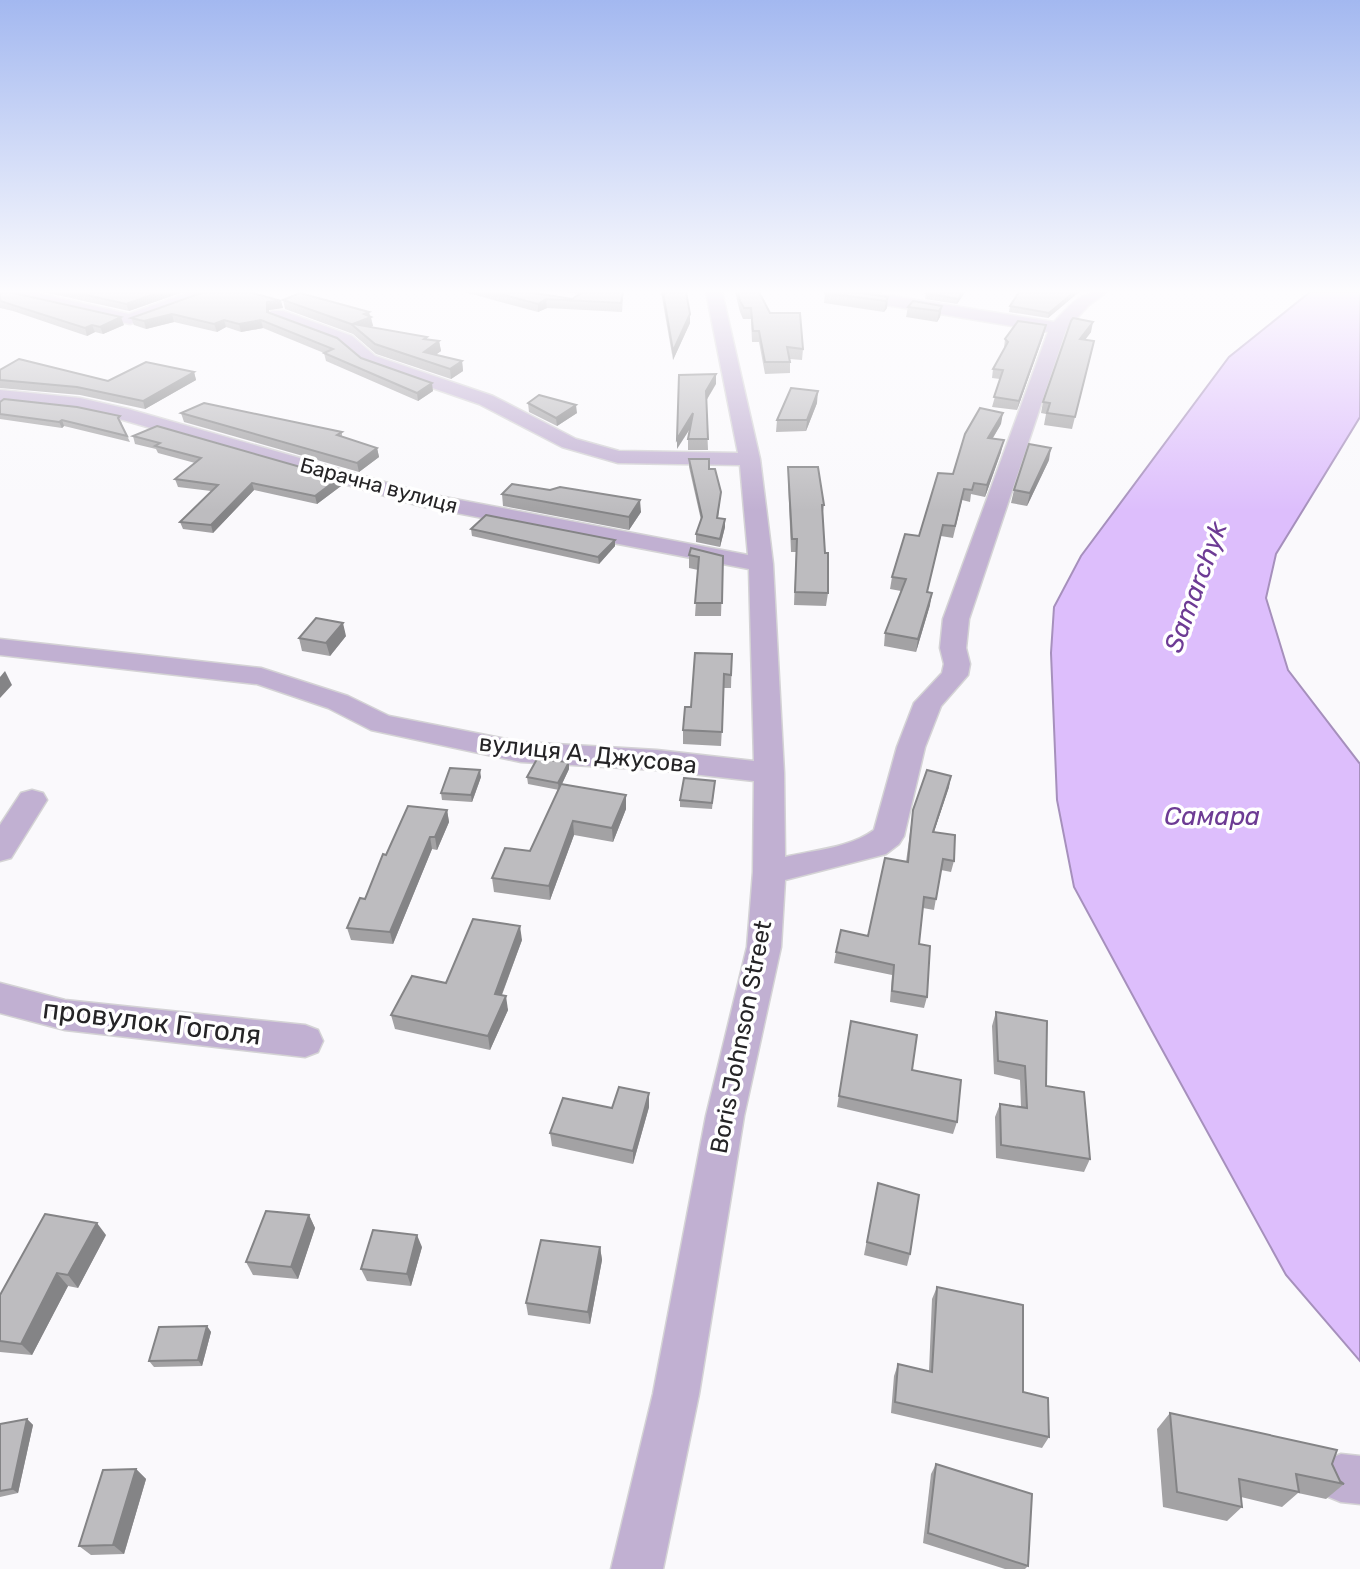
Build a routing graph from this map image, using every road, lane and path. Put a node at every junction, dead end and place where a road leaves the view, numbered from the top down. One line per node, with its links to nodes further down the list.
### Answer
1 (384, 365): 5 (street)
2 (730, 365): 5 (street, Boris Johnson Street)
3 (1045, 365): 11 (street)
4 (0, 396): 6 (street, Барачна вулиця)
5 (750, 459): 6 (street, Boris Johnson Street)
6 (761, 564): 8 (street, Boris Johnson Street)
7 (0, 647): 8 (street, вулиця А. Джусова)
8 (769, 773): 11 (street, Boris Johnson Street)
9 (32, 800): 10 (street)
10 (0, 850)
11 (769, 872): 14 (street, Boris Johnson Street)
12 (0, 998): 13 (street, провулок Гоголя)
13 (305, 1041)
14 (637, 1569)

